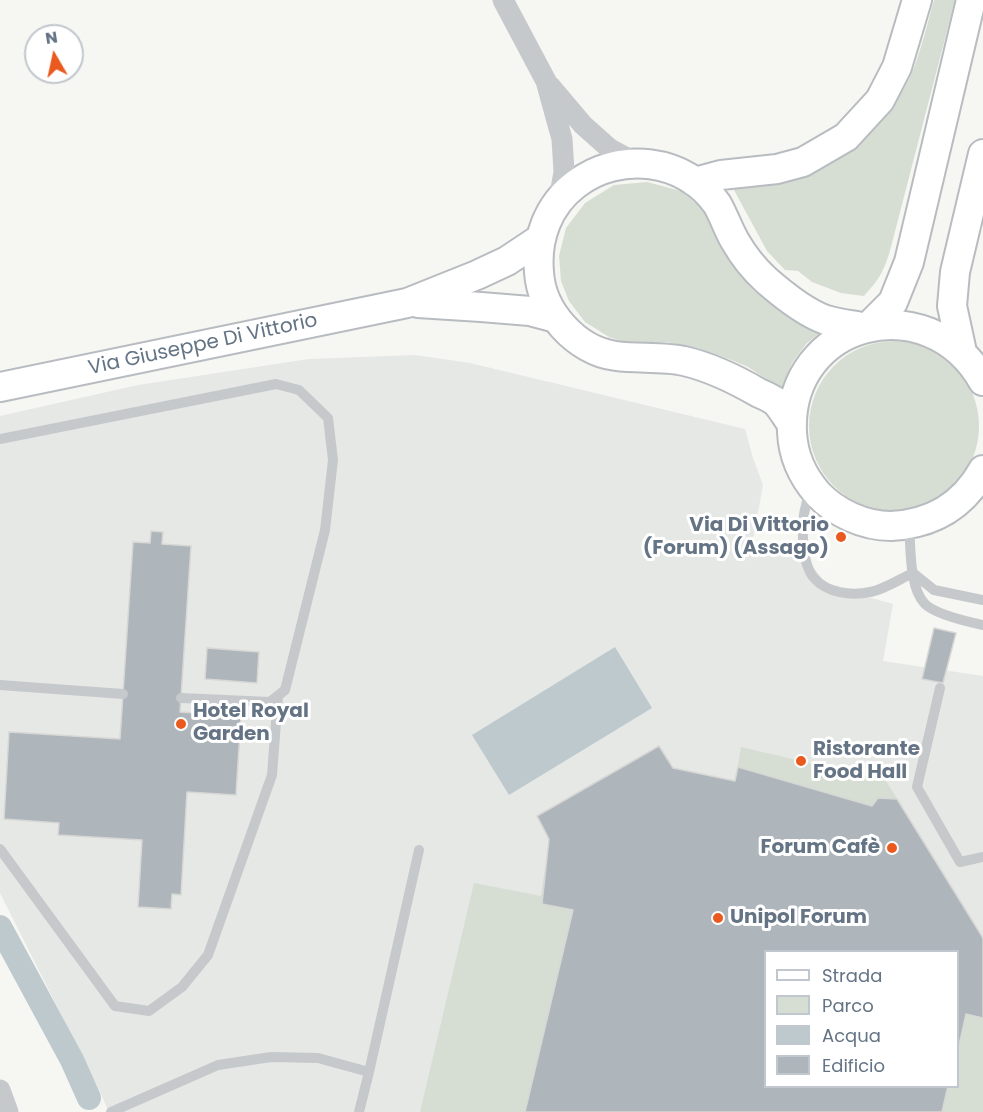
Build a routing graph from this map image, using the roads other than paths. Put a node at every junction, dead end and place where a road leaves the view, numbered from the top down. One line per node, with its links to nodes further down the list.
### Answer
1 (503, 0): 4 (street)
2 (916, 0): 7 (main road)
3 (971, 0): 12 (main road)
4 (546, 81): 6 (street); 8 (street)
5 (983, 154): 13 (main road)
6 (636, 163): 7 (main road); 8 (main road)
7 (695, 182): 12 (main road)
8 (559, 200): 9 (main road)
9 (540, 239): 10 (main road, Via Giuseppe Di Vittorio); 11 (main road)
10 (407, 303): 11 (main road, Via Giuseppe Di Vittorio); 15 (main road, Via Giuseppe Di Vittorio)
11 (556, 318): 16 (main road)
12 (867, 328): 13 (main road); 16 (main road)
13 (962, 352): 14 (main road)
14 (983, 381)
15 (0, 387)
16 (791, 423): 19 (main road)
17 (0, 439): 28 (lane)
18 (983, 470): 20 (main road)
19 (813, 488): 21 (main road); 22 (lane)
20 (973, 493): 21 (main road)
21 (909, 524): 22 (lane)
22 (913, 573): 23 (lane); 24 (lane)
23 (983, 600)
24 (983, 625)
25 (0, 685): 27 (lane)
26 (940, 688): 32 (lane)
27 (123, 694)
28 (278, 696): 29 (lane); 30 (lane)
29 (181, 698)
30 (0, 849)
31 (419, 850): 33 (lane)
32 (983, 857)
33 (369, 1072): 36 (lane); 37 (lane)
34 (0, 1090): 35 (street)
35 (8, 1112)
36 (111, 1112)
37 (359, 1112)

